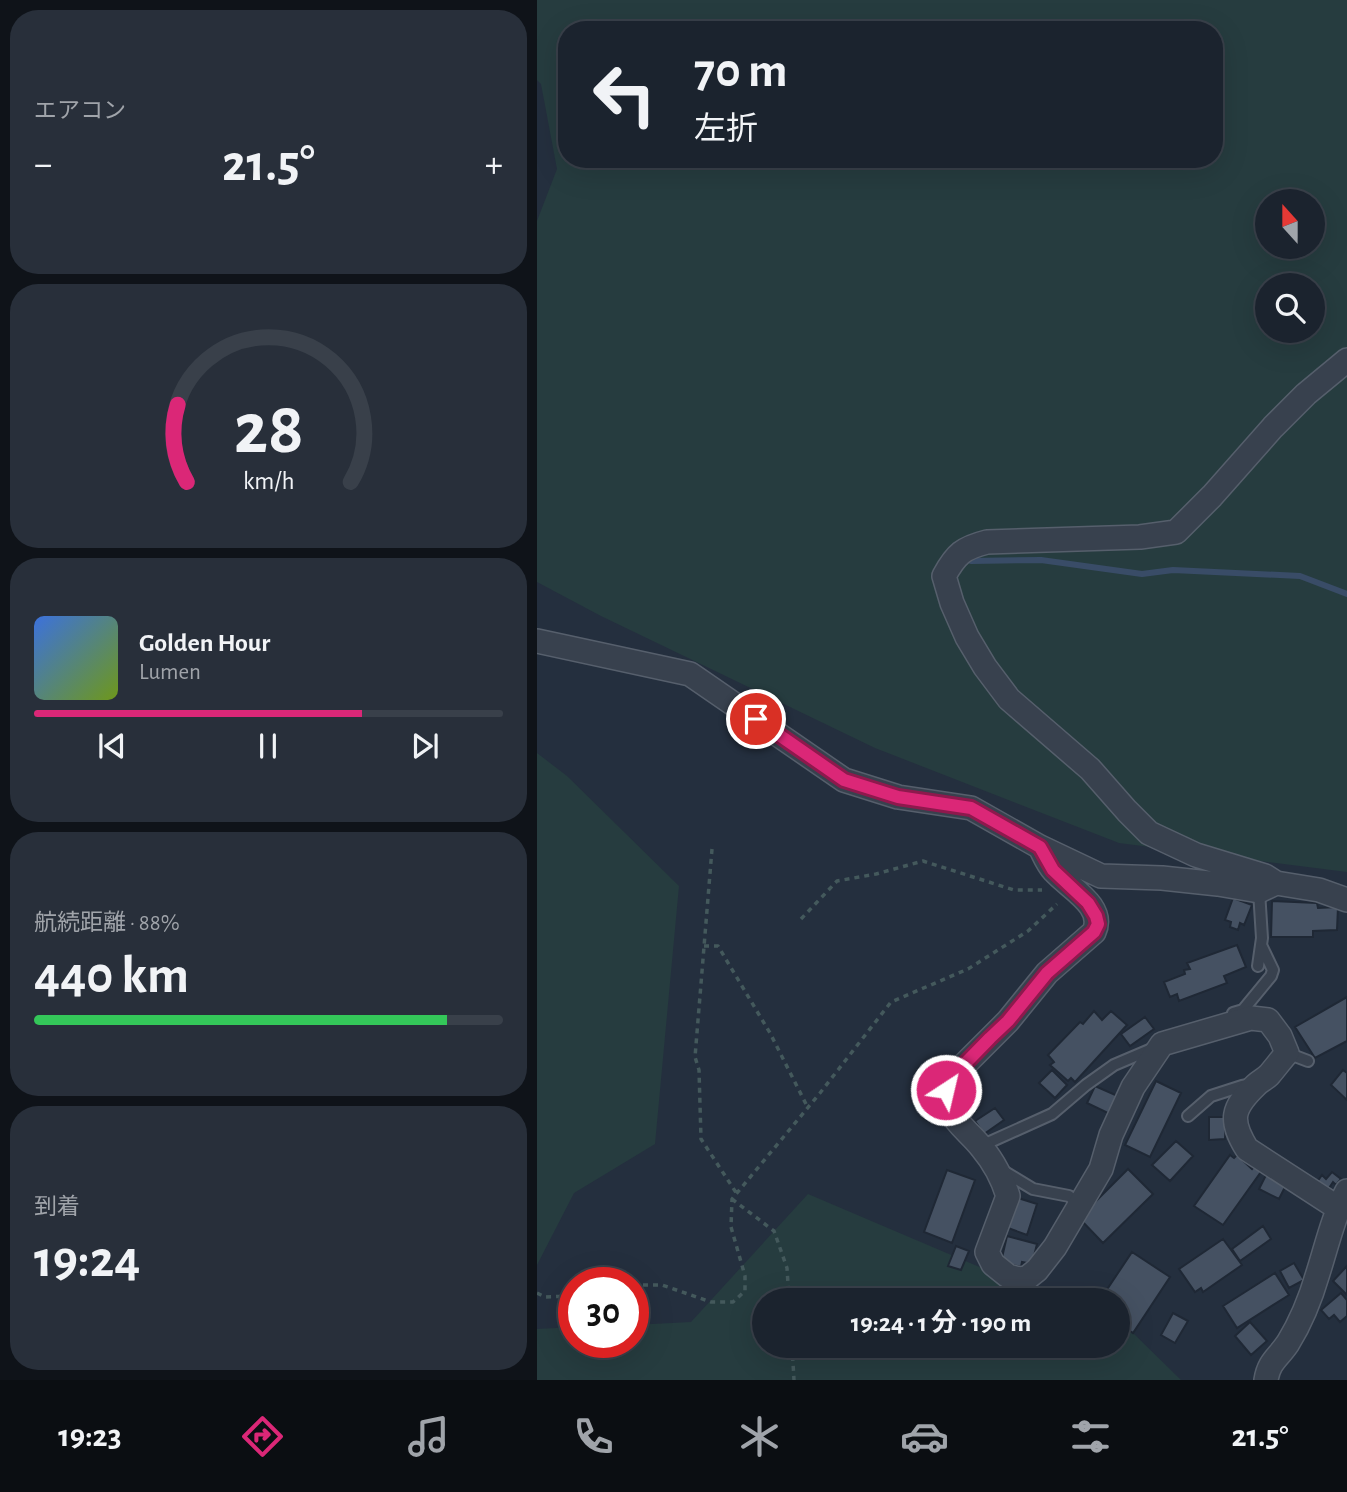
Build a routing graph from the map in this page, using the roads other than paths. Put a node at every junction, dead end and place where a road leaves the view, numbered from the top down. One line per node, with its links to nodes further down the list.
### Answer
1 (1347, 360): 4 (street)
2 (537, 641): 3 (street)
3 (1040, 847): 4 (street); 12 (street)
4 (1267, 887): 5 (street); 6 (lane)
5 (1347, 900)
6 (1261, 945): 7 (lane); 8 (lane)
7 (1258, 966)
8 (1210, 1030): 9 (street); 10 (street)
9 (1162, 1044): 12 (lane); 15 (street)
10 (1257, 1084): 11 (lane); 14 (street)
11 (1188, 1116)
12 (981, 1146): 13 (street)
13 (995, 1167): 15 (lane); 15 (street)
14 (1342, 1199): 16 (street)
15 (1079, 1205)
16 (1266, 1380)

